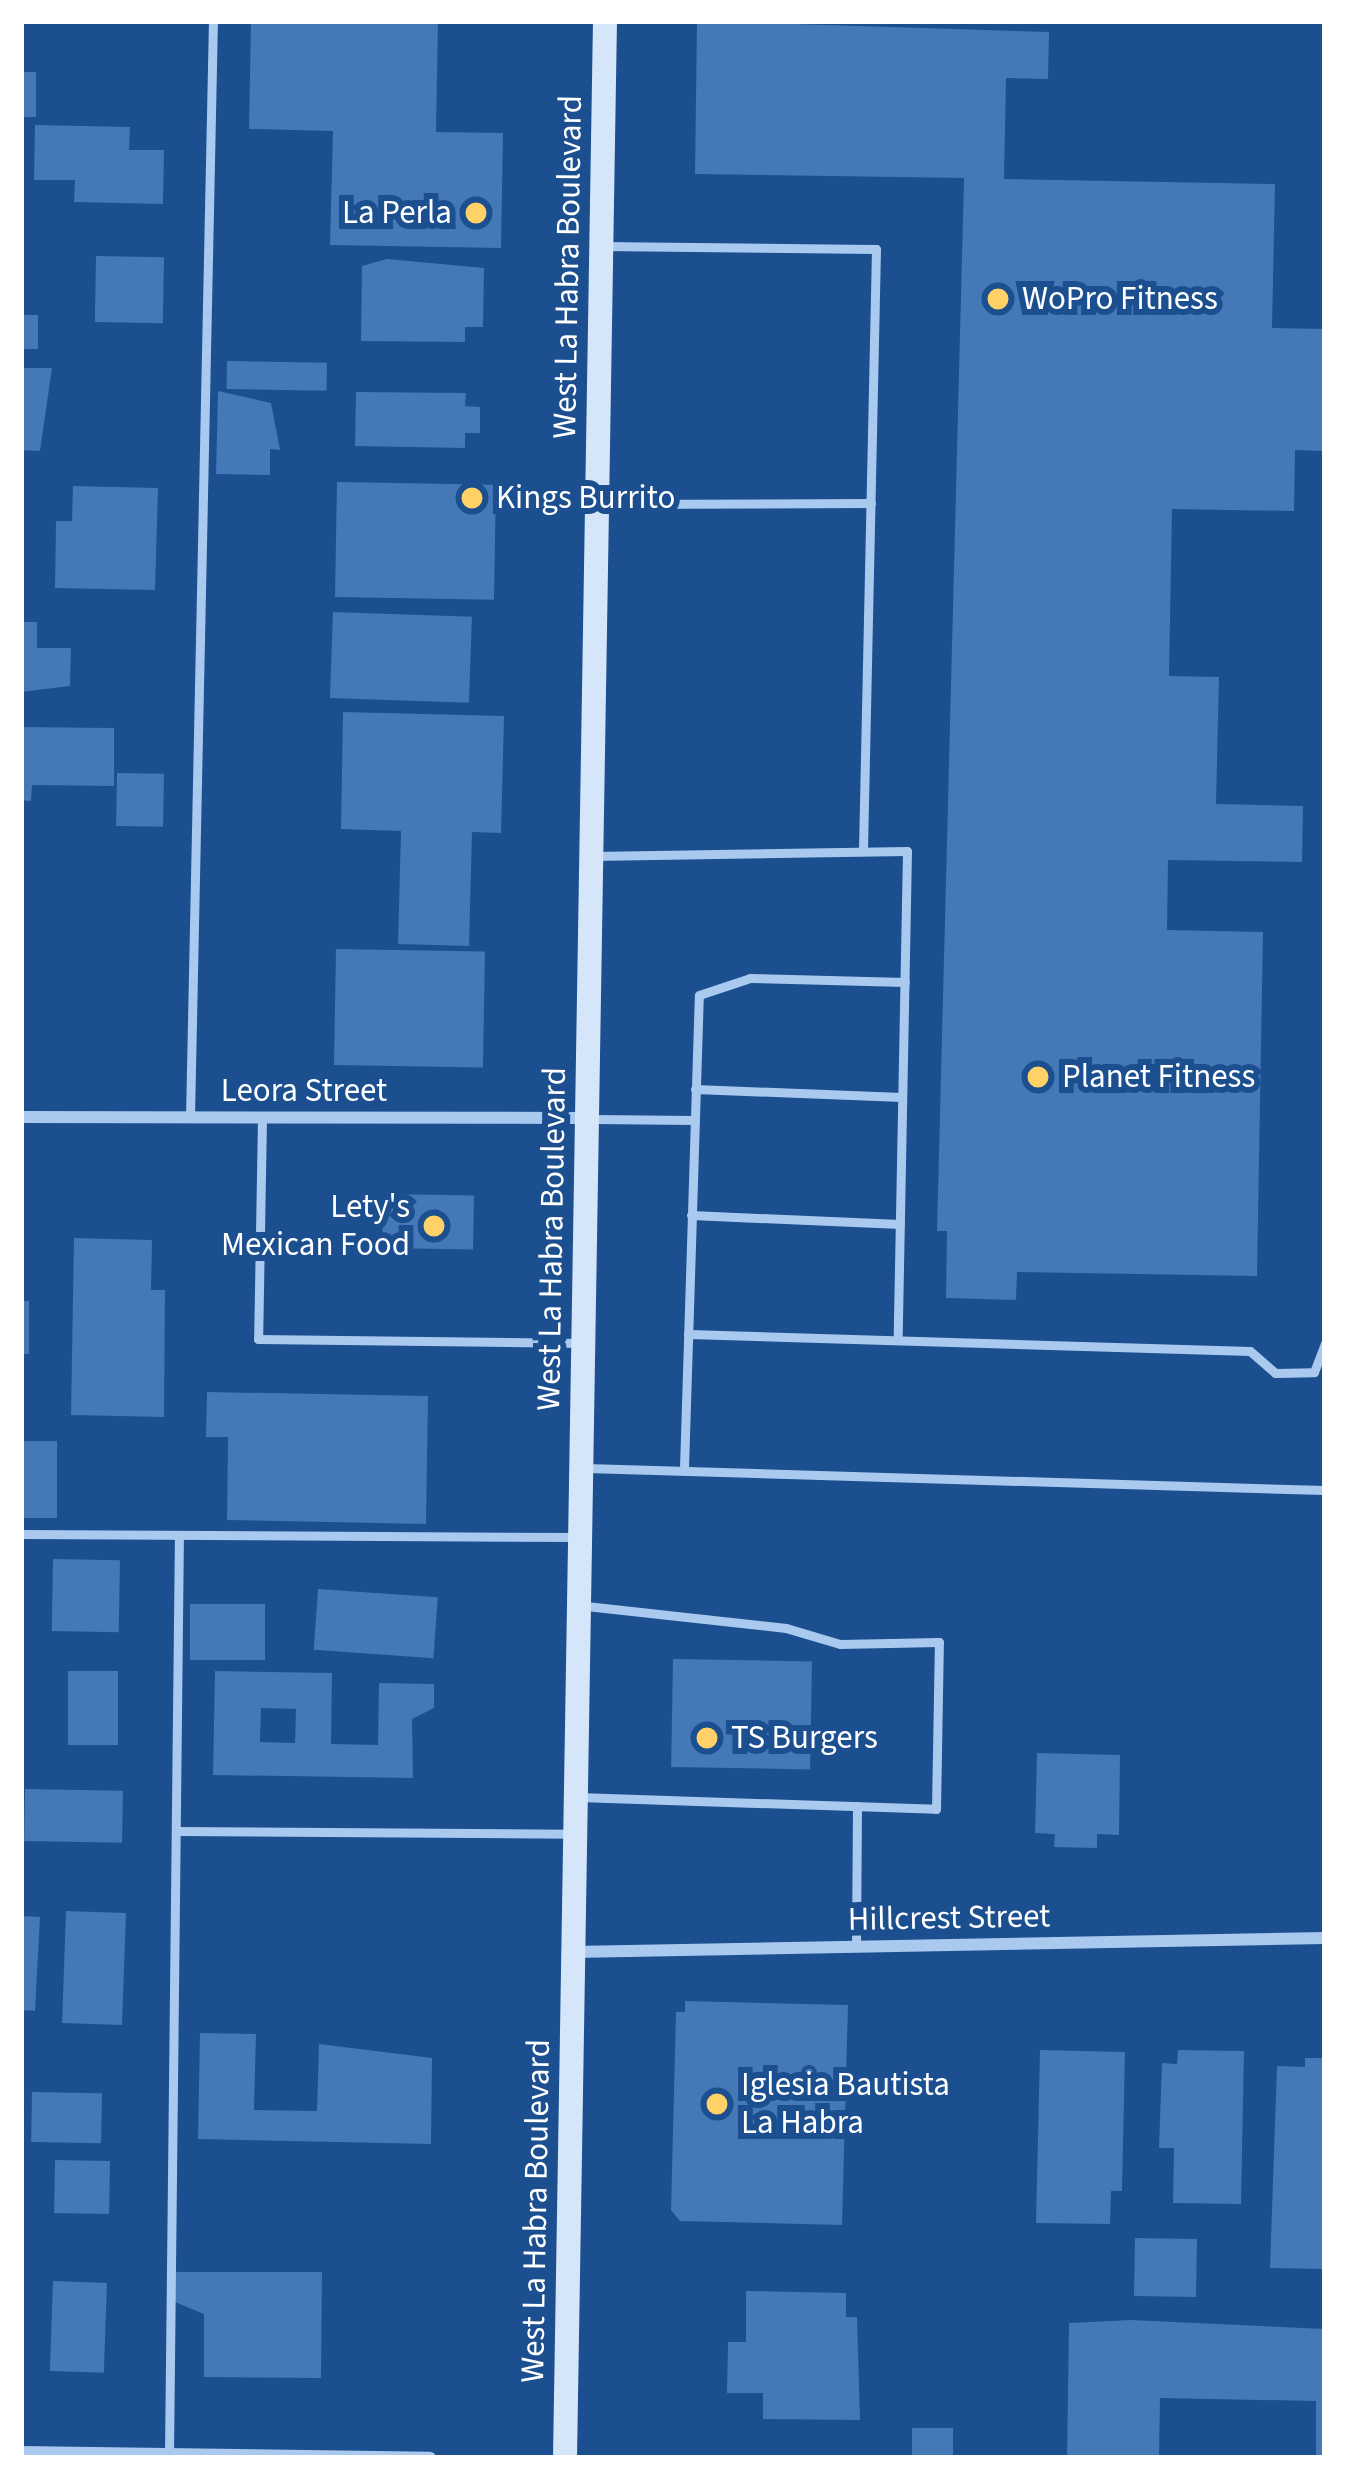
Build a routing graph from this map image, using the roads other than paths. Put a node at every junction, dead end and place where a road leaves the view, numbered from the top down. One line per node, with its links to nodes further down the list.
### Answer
1 (213, 21): 12 (lane)
2 (605, 21): 3 (main road, West La Habra Boulevard)
3 (602, 245): 4 (lane); 5 (main road, West La Habra Boulevard)
4 (872, 502): 5 (lane); 6 (lane)
5 (597, 504): 7 (main road, West La Habra Boulevard)
6 (862, 850): 7 (lane); 8 (lane)
7 (592, 856): 14 (main road, West La Habra Boulevard)
8 (905, 982): 9 (lane); 10 (lane)
9 (695, 1089): 10 (lane); 15 (lane)
10 (902, 1097): 17 (lane)
11 (21, 1117): 12 (street, Leora Street)
12 (190, 1118): 13 (street, Leora Street)
13 (262, 1118): 14 (street, Leora Street); 20 (lane)
14 (587, 1118): 15 (lane); 20 (main road, West La Habra Boulevard)
15 (695, 1120): 16 (lane)
16 (691, 1215): 17 (lane); 18 (lane)
17 (900, 1224): 19 (lane)
18 (688, 1334): 19 (lane); 23 (lane)
19 (898, 1335): 21 (lane)
20 (583, 1343): 22 (main road, West La Habra Boulevard)
21 (1325, 1343)
22 (581, 1468): 23 (lane); 27 (main road, West La Habra Boulevard)
23 (684, 1468): 24 (lane)
24 (1325, 1490)
25 (21, 1534): 26 (lane)
26 (179, 1535): 27 (lane); 31 (lane)
27 (580, 1537): 28 (main road, West La Habra Boulevard)
28 (579, 1605): 29 (main road, West La Habra Boulevard); 30 (lane)
29 (576, 1796): 30 (lane); 32 (main road, West La Habra Boulevard)
30 (857, 1806): 34 (lane)
31 (176, 1831): 32 (lane); 37 (lane)
32 (575, 1834): 35 (main road, West La Habra Boulevard)
33 (1325, 1938): 34 (street, Hillcrest Street)
34 (856, 1947): 35 (street, Hillcrest Street)
35 (573, 1952): 39 (main road, West La Habra Boulevard)
36 (21, 2452): 37 (street)
37 (169, 2454): 38 (street)
38 (430, 2458)
39 (566, 2458)

